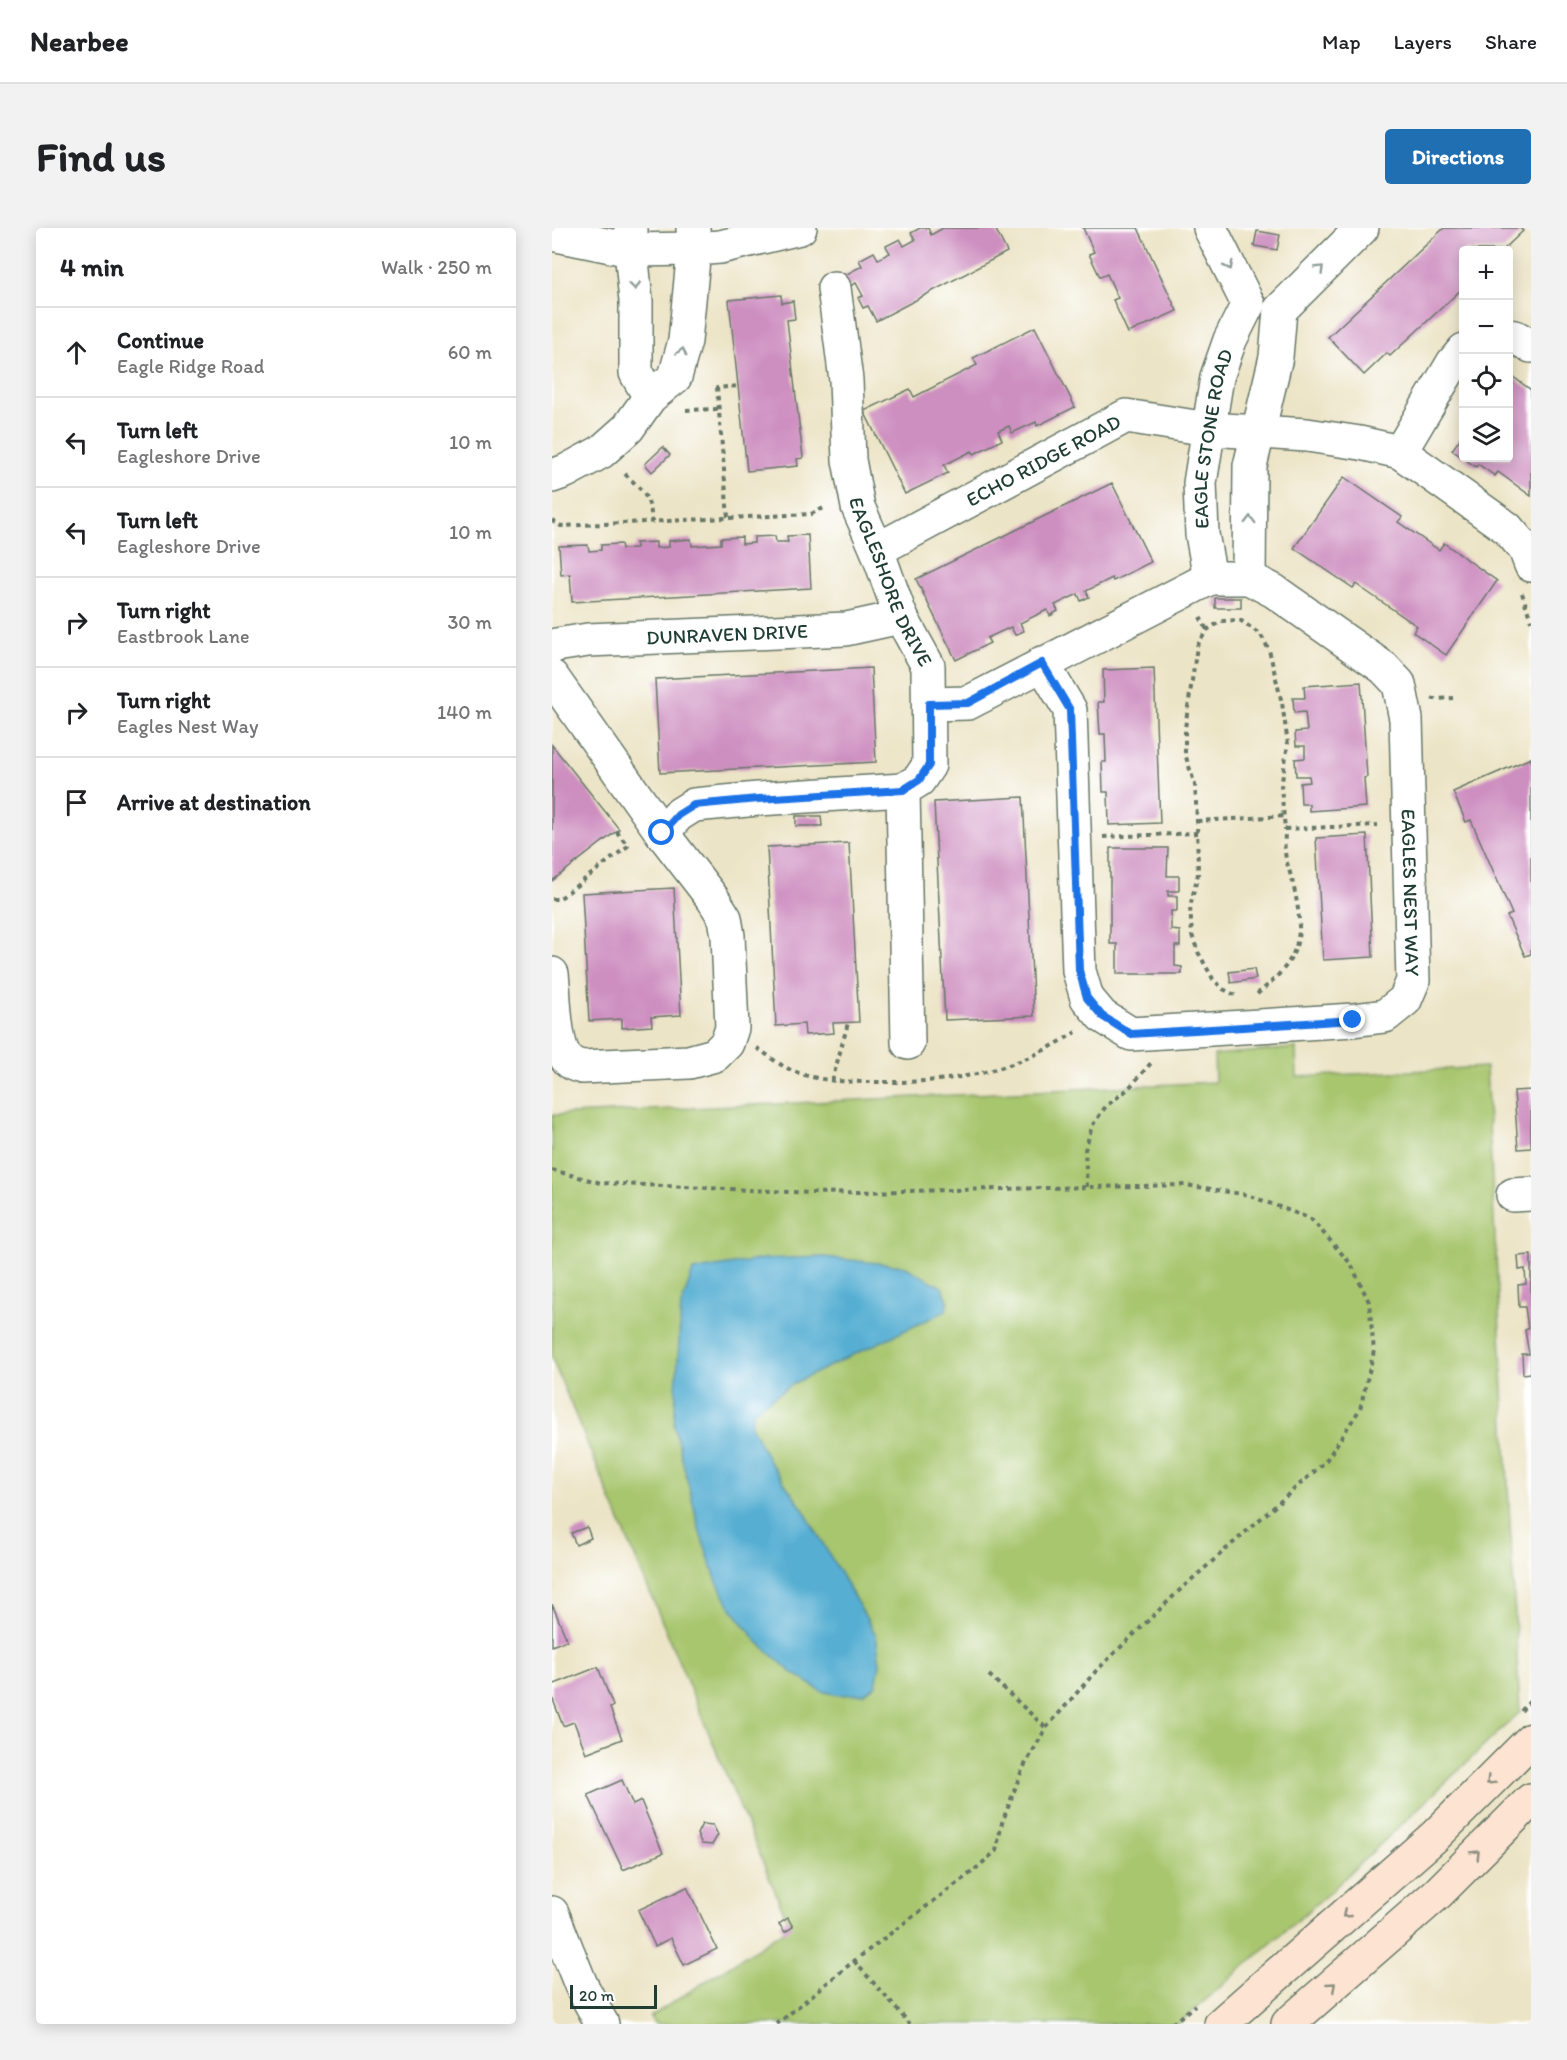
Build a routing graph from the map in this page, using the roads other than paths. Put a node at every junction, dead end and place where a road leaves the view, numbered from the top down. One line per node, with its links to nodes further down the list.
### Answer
1 (800, 228): 5 (street)
2 (1210, 228): 8 (street, one-way to 8)
3 (1362, 228): 9 (street, one-way to 3)
4 (552, 234): 6 (street)
5 (693, 238): 6 (street); 13 (street, one-way to 5)
6 (631, 239): 13 (street, one-way to 13)
7 (834, 288): 18 (street, EAGLESHORE DRIVE)
8 (1248, 304): 9 (street); 14 (street, EAGLE STONE ROAD)
9 (1280, 310): 15 (street, EAGLE STONE ROAD)
10 (1513, 337): 11 (street)
11 (1531, 346)
12 (1461, 354): 16 (street)
13 (650, 398): 17 (street)
14 (1208, 429): 15 (street, ECHO RIDGE ROAD); 18 (street, ECHO RIDGE ROAD); 21 (street, EAGLE STONE ROAD)
15 (1257, 431): 16 (street, ECHO RIDGE ROAD); 20 (street, EAGLE STONE ROAD, one-way to 15)
16 (1400, 452): 19 (street)
17 (552, 476)
18 (877, 550): 22 (street, EAGLESHORE DRIVE)
19 (1531, 565)
20 (1249, 578): 21 (street); 24 (street, EAGLES NEST WAY)
21 (1199, 583): 24 (street)
22 (901, 617): 23 (street, DUNRAVEN DRIVE); 26 (street, EAGLESHORE DRIVE)
23 (552, 647)
24 (1042, 663): 26 (street)
25 (552, 677): 28 (street)
26 (929, 704): 27 (street, EAGLESHORE DRIVE)
27 (903, 790): 28 (street); 30 (street)
28 (662, 833): 29 (street)
29 (552, 974)
30 (908, 1043)
31 (1531, 1740): 35 (street, one-way to 35)
32 (1531, 1800): 36 (street, one-way to 32)
33 (552, 1913): 34 (street)
34 (602, 2024)
35 (1221, 2024)
36 (1288, 2024)

